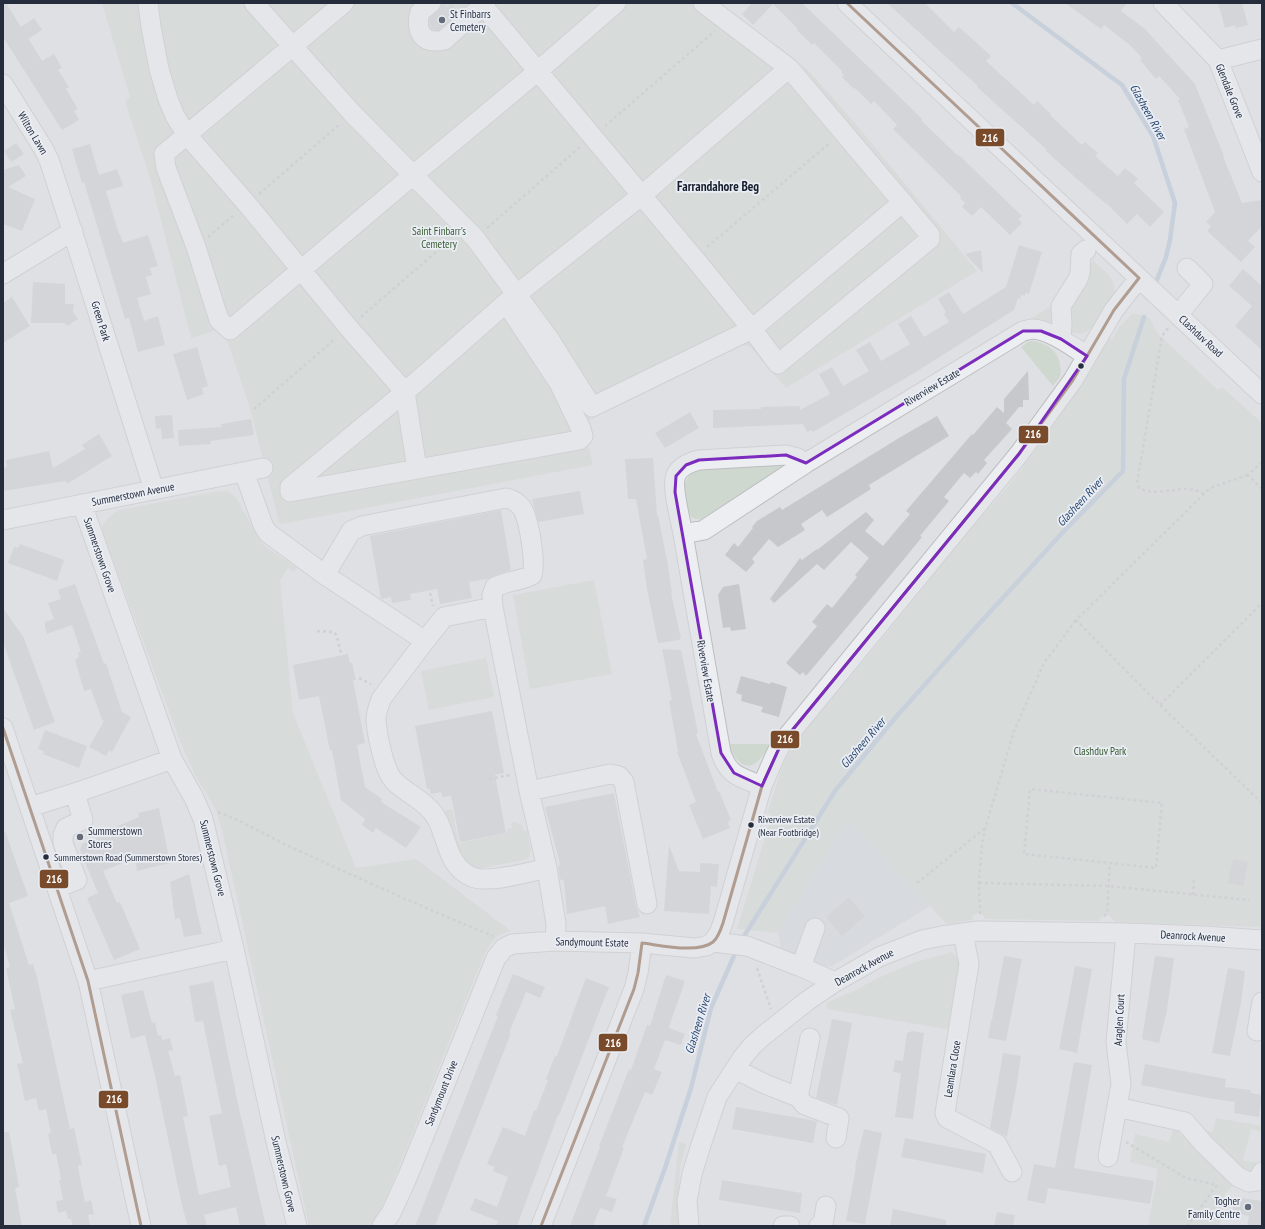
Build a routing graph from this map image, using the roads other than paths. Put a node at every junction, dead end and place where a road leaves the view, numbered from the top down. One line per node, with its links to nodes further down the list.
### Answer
1 (148, 3): 16 (street)
2 (254, 3): 10 (street)
3 (344, 3): 10 (street)
4 (431, 3): 9 (street)
5 (616, 3): 14 (street)
6 (703, 3): 13 (street)
7 (847, 3): 26 (street, Clashduv Road)
8 (1163, 3): 12 (street, Glendale Grove)
9 (484, 4): 14 (street)
10 (292, 46): 16 (street); 18 (street)
11 (1262, 49): 12 (street)
12 (1218, 60): 17 (street, Glendale Grove)
13 (789, 68): 19 (street); 20 (street)
14 (538, 71): 18 (street); 19 (street)
15 (3, 84): 21 (street, Wilton Lawn)
16 (187, 135): 24 (street); 24 (street)
17 (1262, 172)
18 (412, 176): 24 (street); 27 (street)
19 (642, 195): 27 (street); 29 (street)
20 (904, 202): 29 (street); 29 (street)
21 (73, 231): 25 (street); 38 (street, Green Park)
22 (1086, 250): 30 (street)
23 (1187, 268): 28 (street)
24 (302, 270): 32 (street)
25 (3, 274)
26 (1147, 286): 28 (street, Clashduv Road); 31 (street)
27 (512, 299): 29 (street); 32 (street); 36 (street)
28 (1178, 315): 33 (street, Clashduv Road)
29 (752, 329)
30 (1061, 339): 31 (street, Riverview Estate); 34 (street, Riverview Estate)
31 (1087, 356): 47 (street)
32 (405, 392): 36 (street); 36 (street)
33 (1262, 394)
34 (806, 463): 41 (street, Riverview Estate); 41 (street, Riverview Estate)
35 (263, 468): 37 (street, Summerstown Avenue)
36 (417, 469)
37 (244, 472): 38 (street, Summerstown Avenue); 42 (street)
38 (154, 490): 39 (street, Summerstown Avenue)
39 (82, 504): 40 (street, Summerstown Avenue); 46 (street, Summerstown Grove)
40 (3, 520)
41 (683, 534): 47 (street, Riverview Estate)
42 (325, 574): 43 (street); 44 (street)
43 (493, 607): 44 (street); 48 (street)
44 (425, 642): 51 (street)
45 (3, 728): 50 (street)
46 (172, 759): 49 (street); 61 (street, Summerstown Grove)
47 (762, 786): 60 (street)
48 (529, 791): 51 (street); 53 (street)
49 (75, 793): 50 (street); 52 (street)
50 (30, 807): 52 (street)
51 (547, 868): 57 (street)
52 (57, 888): 64 (street)
53 (647, 904)
54 (815, 928): 63 (street)
55 (963, 932): 56 (street, Deanrock Avenue); 65 (street, Deanrock Avenue); 74 (street, Leamlara Close)
56 (1126, 932): 58 (street, Deanrock Avenue); 71 (street, Araglen Court)
57 (555, 940): 59 (street, Sandymount Estate); 62 (street, Sandymount Estate)
58 (1262, 940)
59 (642, 943): 60 (street, Sandymount Estate); 80 (street)
60 (720, 943): 63 (street)
61 (234, 948): 64 (street); 78 (street, Summerstown Grove)
62 (496, 958): 79 (street, Sandymount Drive)
63 (800, 967): 65 (street)
64 (88, 981): 77 (street)
65 (835, 982): 69 (street, Deanrock Avenue)
66 (1262, 1002): 67 (street)
67 (1257, 1032)
68 (810, 1038): 70 (street)
69 (735, 1069): 70 (street); 81 (street, Deanrock Avenue)
70 (798, 1097): 72 (street)
71 (1117, 1107): 73 (street, Araglen Court); 75 (street)
72 (836, 1138)
73 (1108, 1157)
74 (1012, 1172)
75 (1262, 1172)
76 (826, 1206): 85 (street)
77 (141, 1226)
78 (297, 1226)
79 (382, 1226)
80 (541, 1226)
81 (689, 1226): 82 (street)
82 (697, 1226)
83 (783, 1226): 84 (street)
84 (790, 1226)
85 (819, 1226)

